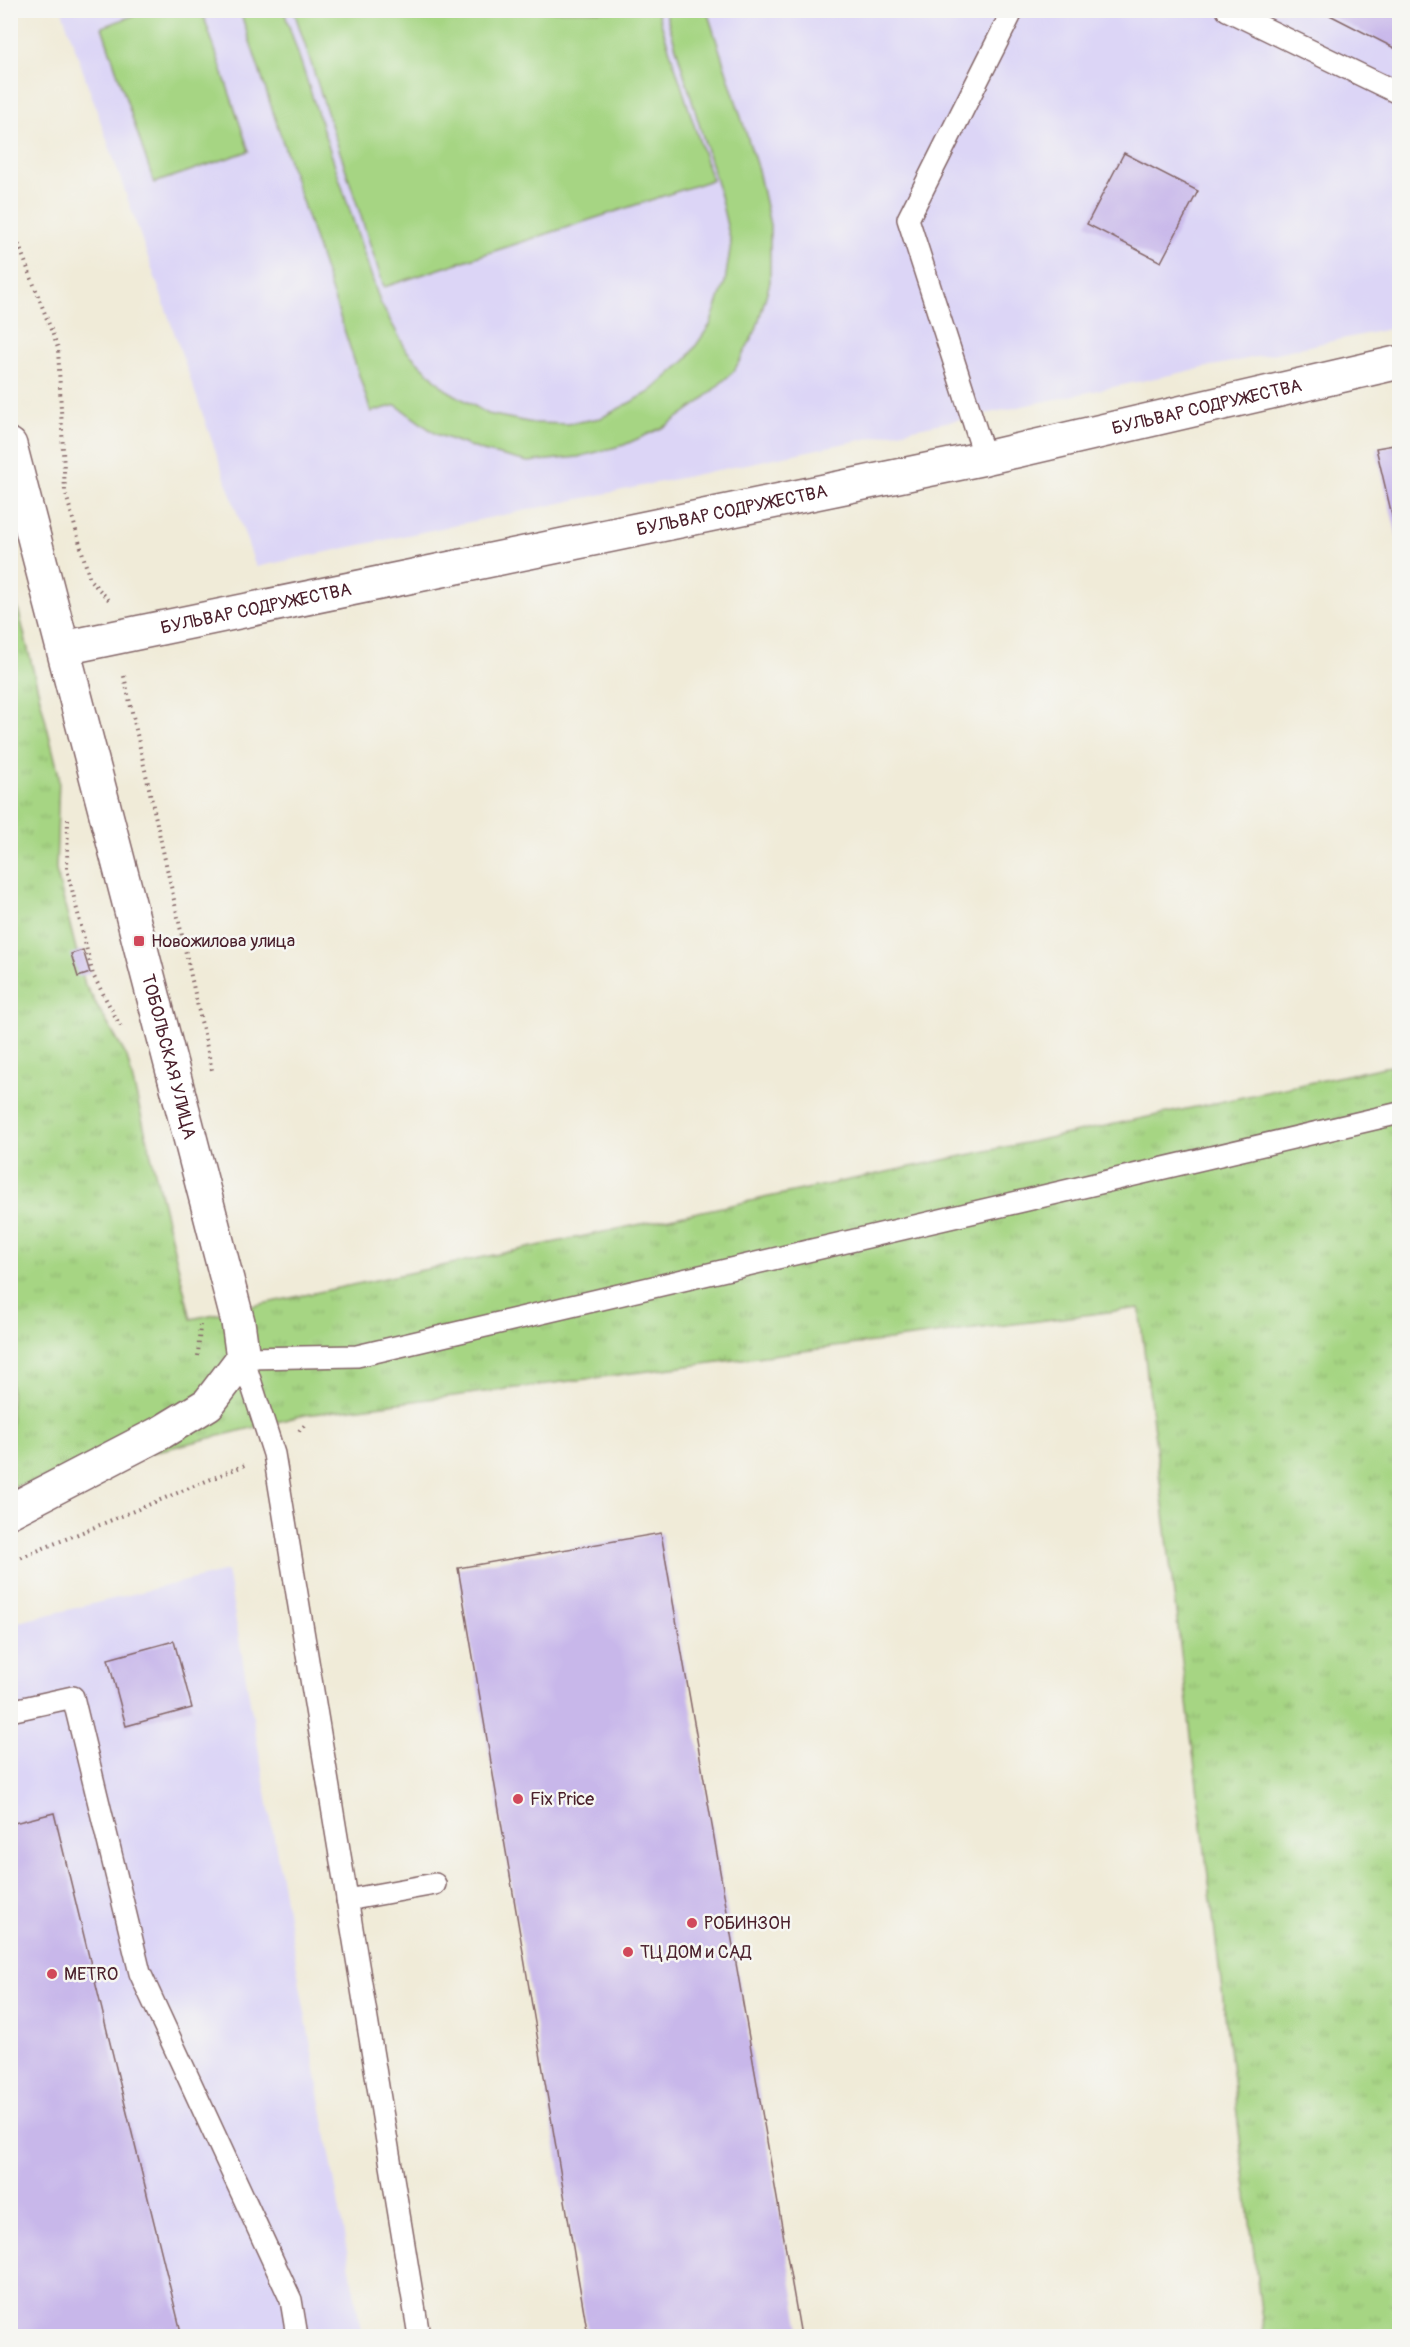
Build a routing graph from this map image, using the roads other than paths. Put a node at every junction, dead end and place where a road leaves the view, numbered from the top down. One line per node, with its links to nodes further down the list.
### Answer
1 (1013, 10): 6 (lane)
2 (1227, 10): 3 (lane)
3 (1400, 94)
4 (1400, 362): 6 (street, БУЛЬВАР СОДРУЖЕСТВА)
5 (10, 445): 7 (street, ТОБОЛЬСКАЯ УЛИЦА)
6 (985, 458): 7 (street, БУЛЬВАР СОДРУЖЕСТВА)
7 (64, 648): 9 (street, ТОБОЛЬСКАЯ УЛИЦА)
8 (1400, 1113): 9 (lane)
9 (243, 1358): 10 (street); 13 (lane)
10 (10, 1511)
11 (10, 1711): 14 (lane)
12 (435, 1884): 13 (lane)
13 (347, 1900): 15 (lane)
14 (297, 2337)
15 (419, 2337)

